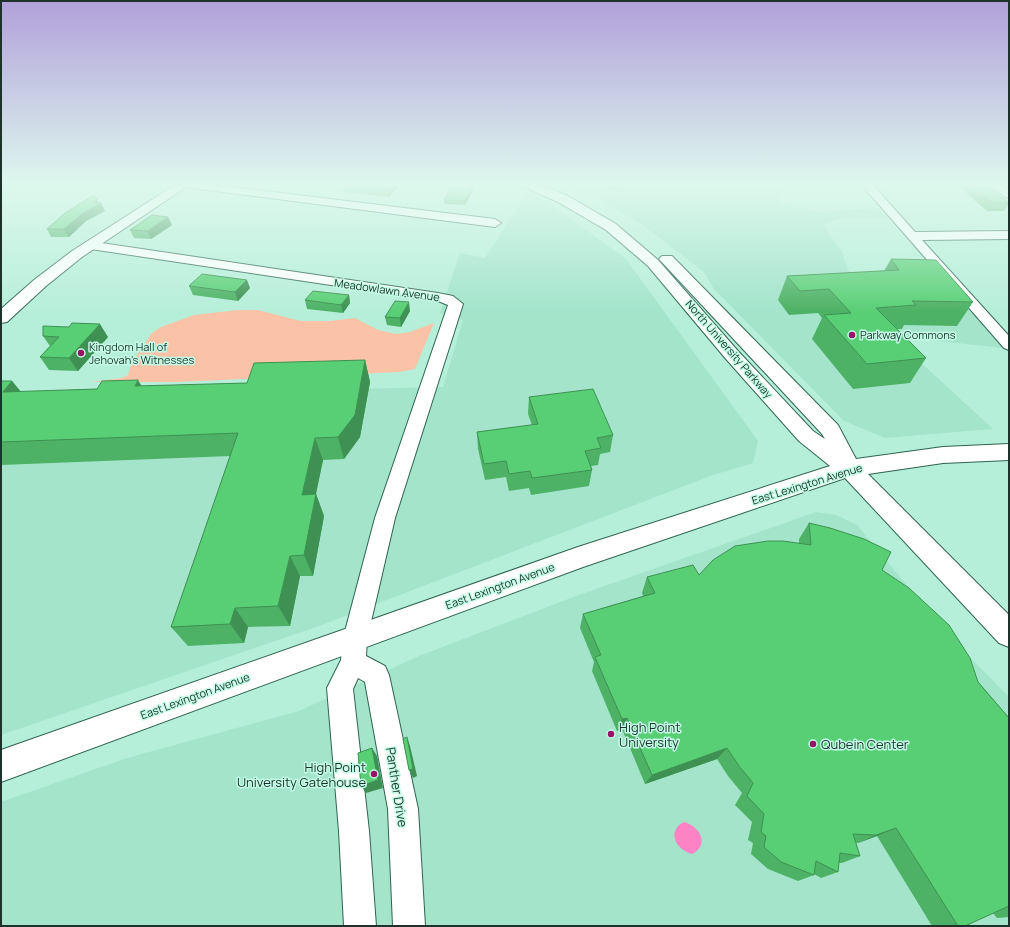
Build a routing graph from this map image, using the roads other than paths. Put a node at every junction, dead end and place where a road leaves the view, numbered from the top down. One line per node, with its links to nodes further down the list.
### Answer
1 (118, 226): 6 (main road)
2 (618, 226): 10 (main road, North University Parkway)
3 (903, 226): 5 (street)
4 (1009, 235): 5 (street)
5 (912, 236): 8 (street)
6 (88, 246): 7 (main road); 12 (street, Meadowlawn Avenue)
7 (1, 318)
8 (1009, 345)
9 (1009, 452): 10 (main road, East Lexington Avenue)
10 (849, 468): 11 (main road, North University Parkway); 12 (main road, East Lexington Avenue)
11 (1009, 634)
12 (354, 651): 13 (main road, East Lexington Avenue); 14 (street); 15 (street, Panther Drive)
13 (1, 766)
14 (360, 926)
15 (409, 926)

